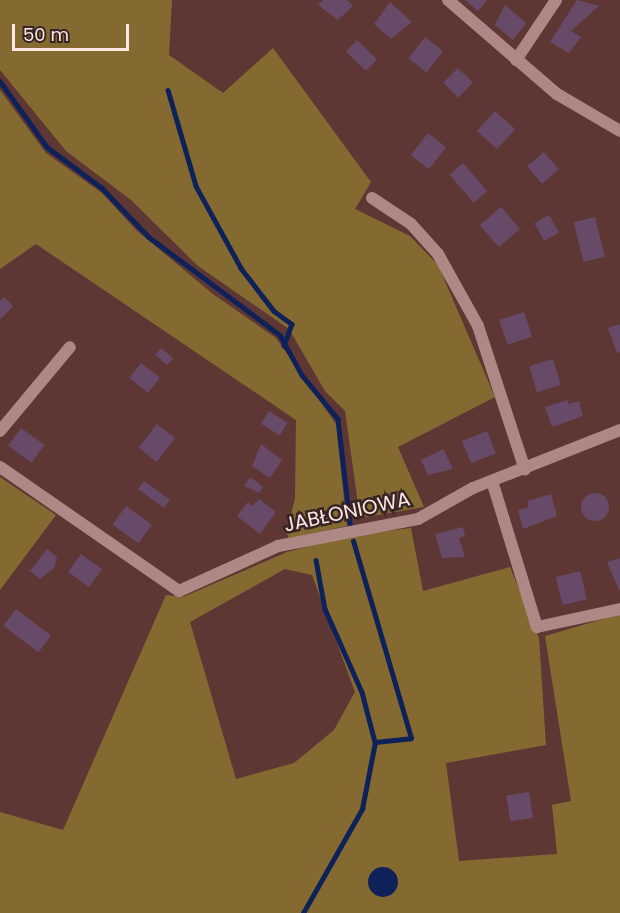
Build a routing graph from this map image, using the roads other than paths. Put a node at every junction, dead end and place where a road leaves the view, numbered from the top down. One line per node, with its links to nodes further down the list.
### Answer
1 (448, 0): 3 (street)
2 (556, 0): 3 (street)
3 (516, 60): 4 (street)
4 (620, 131)
5 (372, 198): 10 (street)
6 (69, 347): 8 (street)
7 (620, 430): 10 (street, JABŁONIOWA)
8 (0, 431)
9 (0, 467): 11 (street, JABŁONIOWA)
10 (525, 470): 11 (street, JABŁONIOWA)
11 (492, 481): 12 (street)
12 (620, 609)

